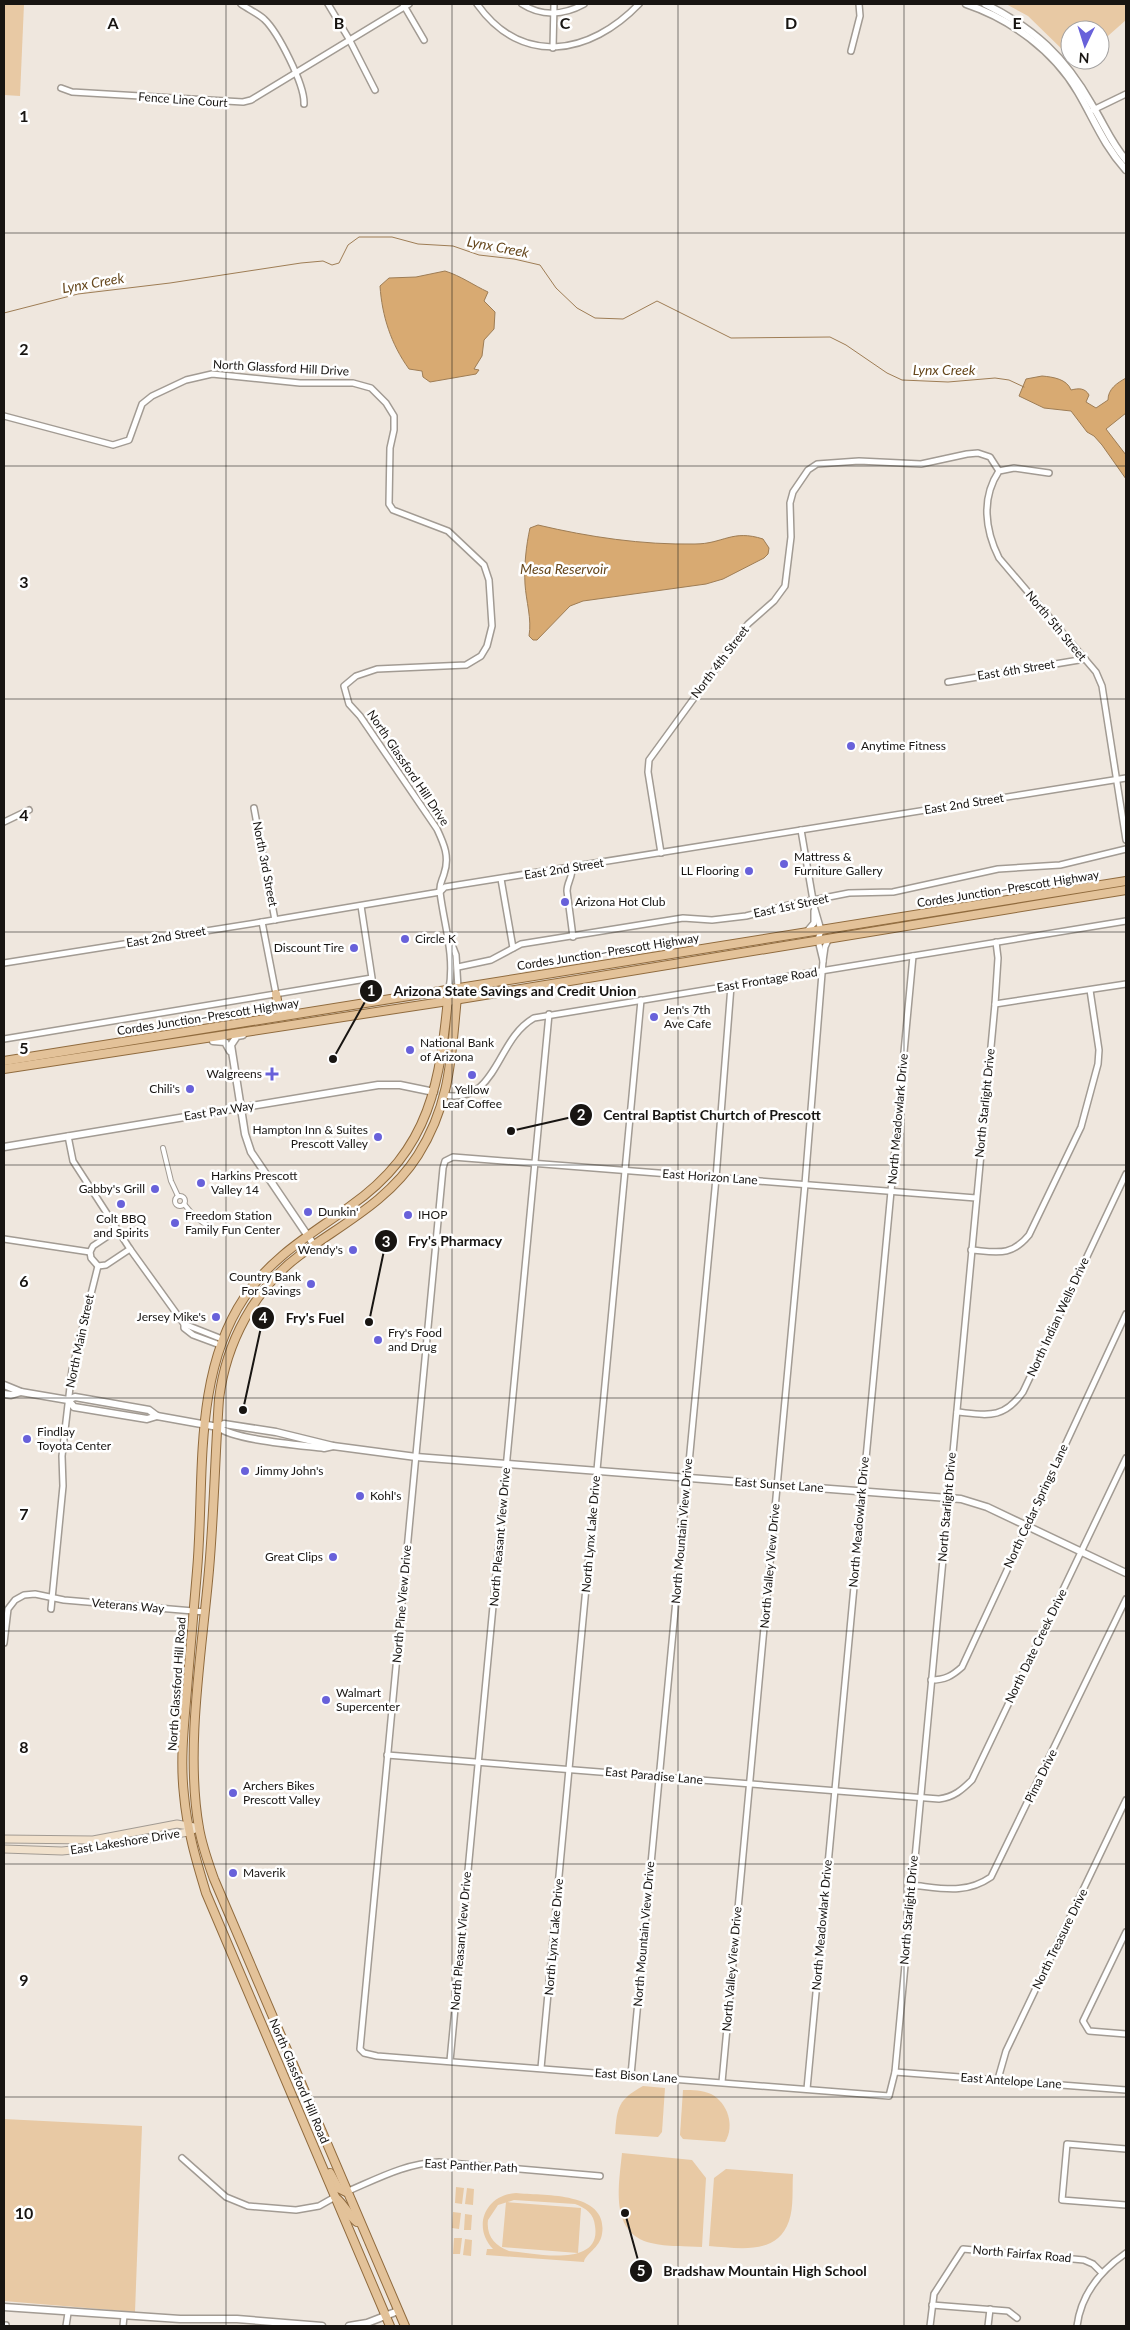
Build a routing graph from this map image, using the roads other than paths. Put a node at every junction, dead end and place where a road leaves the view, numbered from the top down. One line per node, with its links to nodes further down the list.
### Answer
1 (241, 4): 17 (street)
2 (328, 4): 13 (street)
3 (478, 4): 15 (street)
4 (522, 4): 12 (street)
5 (554, 4): 12 (street)
6 (584, 4): 12 (street)
7 (639, 4): 15 (street)
8 (859, 4): 16 (street)
9 (966, 4): 22 (street)
10 (985, 4): 22 (street)
11 (405, 5): 13 (street, Fence Line Court); 14 (street)
12 (554, 13): 15 (street)
13 (349, 39): 17 (street, Fence Line Court); 19 (street)
14 (424, 40)
15 (553, 48)
16 (851, 51)
17 (297, 71): 18 (street, Fence Line Court); 21 (street)
18 (61, 88)
19 (375, 90)
20 (1126, 94): 22 (street)
21 (304, 104)
22 (1092, 111): 23 (street); 24 (street)
23 (1126, 160)
24 (1126, 170)
25 (4, 416): 43 (street, North Glassford Hill Drive)
26 (999, 471): 27 (street); 28 (street, North 5th Street); 38 (street, North 4th Street)
27 (1049, 473)
28 (1085, 659): 29 (street, East 6th Street); 31 (street, North 5th Street)
29 (948, 682)
30 (1126, 778): 31 (street, East 2nd Street)
31 (1117, 780): 35 (street, East 2nd Street); 36 (street, North 5th Street)
32 (254, 808): 46 (street, North 3rd Street)
33 (29, 810): 34 (street)
34 (4, 822)
35 (801, 830): 38 (street, East 2nd Street); 44 (street)
36 (1126, 840)
37 (1126, 849): 44 (street, East 1st Street)
38 (661, 852): 39 (street, East 2nd Street)
39 (572, 867): 40 (street, East 2nd Street); 52 (street)
40 (501, 879): 43 (street, East 2nd Street); 56 (street)
41 (1126, 880): 49 (main road, Cordes Junction–Prescott Highway)
42 (1126, 890): 53 (main road, Cordes Junction–Prescott Highway)
43 (440, 892): 45 (street, East 2nd Street); 51 (street, North Glassford Hill Drive)
44 (814, 903): 49 (street); 50 (street); 52 (street, East 1st Street)
45 (361, 906): 46 (street, East 2nd Street); 67 (street)
46 (275, 920): 48 (street, East 2nd Street)
47 (1126, 921): 55 (street, East Frontage Road)
48 (262, 922): 59 (street, East 2nd Street); 67 (street, North 3rd Street)
49 (821, 930): 50 (main road, Cordes Junction–Prescott Highway); 54 (street)
50 (804, 933): 64 (main road, Cordes Junction–Prescott Highway)
51 (449, 937): 60 (street, North Glassford Hill Drive); 65 (street, North Glassford Hill Drive)
52 (573, 937): 56 (street, East 1st Street)
53 (829, 938): 54 (main road, Cordes Junction–Prescott Highway); 58 (street, North Valley View Drive)
54 (818, 940): 58 (street, North Valley View Drive); 68 (main road, Cordes Junction–Prescott Highway)
55 (996, 942): 57 (street, East Frontage Road); 72 (street, North Starlight Drive)
56 (513, 948): 60 (street, East 1st Street)
57 (913, 956): 61 (street, East Frontage Road); 94 (street, North Meadowlark Drive)
58 (823, 961): 61 (street, North Valley View Drive)
59 (4, 963)
60 (458, 966): 64 (street, North Glassford Hill Drive)
61 (824, 971): 63 (street, East Frontage Road); 93 (street, North Valley View Drive)
62 (1126, 984): 66 (street)
63 (731, 986): 69 (street, East Frontage Road); 92 (street, North Mountain View Drive)
64 (458, 988): 65 (main road, Cordes Junction–Prescott Highway); 68 (main road, North Glassford Hill Drive)
65 (449, 989): 70 (main road, North Glassford Hill Drive); 71 (main road, Cordes Junction–Prescott Highway)
66 (1090, 990): 72 (street); 104 (street)
67 (276, 994): 71 (main road); 75 (street)
68 (456, 999): 70 (main road, Cordes Junction–Prescott Highway); 82 (main road, North Glassford Hill Drive)
69 (641, 1000): 73 (street, East Frontage Road); 90 (street, North Lynx Lake Drive)
70 (448, 1001): 74 (main road, Cordes Junction–Prescott Highway); 79 (main road, North Glassford Hill Drive)
71 (359, 1004): 78 (main road, Cordes Junction–Prescott Highway)
72 (995, 1004): 96 (street, North Starlight Drive)
73 (549, 1014): 82 (street, East Frontage Road); 89 (street, North Pleasant View Drive)
74 (286, 1025): 76 (main road, Cordes Junction–Prescott Highway); 77 (street)
75 (4, 1039)
76 (130, 1048): 77 (street); 80 (main road, Cordes Junction–Prescott Highway)
77 (231, 1053): 83 (street)
78 (4, 1061)
79 (441, 1062): 81 (main road, North Glassford Hill Drive); 82 (main road)
80 (4, 1069)
81 (434, 1092): 83 (street, East Pav Way); 84 (main road); 100 (main road, North Glassford Hill Road)
82 (444, 1094): 84 (main road, North Glassford Hill Road)
83 (240, 1108): 85 (street, East Pav Way); 100 (street)
84 (430, 1132): 102 (main road, North Glassford Hill Road)
85 (68, 1136): 86 (street, East Pav Way); 98 (street)
86 (4, 1147)
87 (163, 1148): 95 (street)
88 (445, 1160): 89 (street, East Horizon Lane); 116 (street, North Pine View Drive)
89 (534, 1164): 90 (street, East Horizon Lane); 118 (street, North Pleasant View Drive)
90 (625, 1170): 92 (street, East Horizon Lane); 119 (street, North Lynx Lake Drive)
91 (1126, 1174): 113 (street, North Indian Wells Drive)
92 (716, 1178): 93 (street, East Horizon Lane); 120 (street, North Mountain View Drive)
93 (805, 1184): 94 (street, East Horizon Lane); 121 (street, North Valley View Drive)
94 (892, 1190): 96 (street, East Horizon Lane); 122 (street, North Meadowlark Drive)
95 (178, 1196): 97 (street); 97 (street)
96 (976, 1198): 104 (street, North Starlight Drive)
97 (184, 1204): 99 (street)
98 (118, 1230): 103 (street); 105 (street)
99 (214, 1230)
100 (307, 1236): 102 (street); 108 (main road, North Glassford Hill Road)
101 (4, 1238): 105 (street)
102 (314, 1245): 115 (main road, North Glassford Hill Road)
103 (130, 1249): 106 (street); 108 (street)
104 (971, 1250): 113 (street, North Starlight Drive)
105 (90, 1252): 106 (street)
106 (98, 1266): 112 (street, North Main Street)
107 (1126, 1314): 124 (street, North Cedar Springs Lane)
108 (221, 1342): 114 (main road, North Glassford Hill Road)
109 (4, 1386): 110 (street)
110 (21, 1392): 111 (street); 112 (street, East Sunset Lane)
111 (4, 1394)
112 (68, 1400): 114 (street, East Sunset Lane); 127 (street, North Main Street)
113 (956, 1412): 123 (street, North Starlight Drive)
114 (206, 1424): 115 (street, East Sunset Lane); 130 (main road, North Glassford Hill Road)
115 (218, 1426): 116 (street, East Sunset Lane); 131 (main road, North Glassford Hill Road)
116 (416, 1457): 118 (street, East Sunset Lane); 134 (street, North Pine View Drive)
117 (1126, 1458): 125 (street, North Date Creek Drive)
118 (506, 1464): 119 (street, East Sunset Lane); 135 (street, North Pleasant View Drive)
119 (597, 1471): 120 (street, East Sunset Lane); 136 (street, North Lynx Lake Drive)
120 (687, 1478): 121 (street, East Sunset Lane); 137 (street, North Mountain View Drive)
121 (777, 1485): 122 (street, East Sunset Lane); 138 (street, North Valley View Drive)
122 (862, 1492): 123 (street, East Sunset Lane); 139 (street, North Meadowlark Drive)
123 (948, 1498): 124 (street, East Sunset Lane); 133 (street, North Starlight Drive)
124 (1027, 1526): 125 (street, East Sunset Lane); 133 (street, North Cedar Springs Lane)
125 (1081, 1552): 126 (street, East Sunset Lane); 140 (street, North Date Creek Drive)
126 (1126, 1573)
127 (52, 1596): 129 (street, North Main Street); 130 (street, Veterans Way); 132 (street)
128 (1126, 1599): 147 (street, Pima Drive)
129 (51, 1609)
130 (194, 1611): 131 (street, Veterans Way); 143 (main road, North Glassford Hill Road)
131 (205, 1612): 142 (main road, North Glassford Hill Road)
132 (4, 1643)
133 (931, 1680): 140 (street, North Starlight Drive)
134 (387, 1755): 135 (street, East Paradise Lane); 150 (street, North Pine View Drive)
135 (478, 1762): 136 (street, East Paradise Lane); 151 (street, North Pleasant View Drive)
136 (570, 1770): 137 (street, East Paradise Lane); 152 (street, North Lynx Lake Drive)
137 (659, 1776): 138 (street, East Paradise Lane); 154 (street, North Mountain View Drive)
138 (749, 1784): 139 (street, East Paradise Lane); 156 (street, North Valley View Drive)
139 (834, 1790): 140 (street, East Paradise Lane); 157 (street, North Meadowlark Drive)
140 (920, 1798): 147 (street, North Starlight Drive)
141 (1126, 1800): 155 (street, North Treasure Drive)
142 (199, 1827): 143 (main road, East Lakeshore Drive); 163 (main road, North Glassford Hill Road)
143 (188, 1829): 145 (main road, East Lakeshore Drive); 161 (main road, North Glassford Hill Road)
144 (4, 1839): 145 (main road, East Lakeshore Drive)
145 (94, 1844): 146 (main road, East Lakeshore Drive)
146 (4, 1849)
147 (911, 1885): 153 (street, North Starlight Drive)
148 (1126, 1932): 149 (street)
149 (1126, 2034)
150 (360, 2049): 151 (street, East Bison Lane)
151 (450, 2061): 152 (street, East Bison Lane)
152 (541, 2068): 154 (street, East Bison Lane)
153 (895, 2072): 155 (street, East Antelope Lane); 157 (street, East Bison Lane)
154 (631, 2076): 156 (street, East Bison Lane)
155 (998, 2079): 158 (street, East Antelope Lane)
156 (722, 2082): 157 (street, East Bison Lane)
157 (807, 2089)
158 (1126, 2090)
159 (1126, 2149): 165 (street)
160 (182, 2158): 164 (street)
161 (321, 2162): 163 (main road); 164 (main road, North Glassford Hill Road)
162 (600, 2176): 163 (street, East Panther Path)
163 (346, 2192): 166 (main road, North Glassford Hill Road)
164 (335, 2197): 166 (main road); 175 (main road, North Glassford Hill Road)
165 (1126, 2205)
166 (360, 2224): 172 (main road, North Glassford Hill Road)
167 (1126, 2253): 168 (street)
168 (1102, 2273): 169 (street, North Fairfax Road); 187 (street)
169 (932, 2305): 171 (street); 185 (street, North Fairfax Road)
170 (4, 2308): 173 (street)
171 (990, 2309): 176 (street); 186 (street)
172 (398, 2311): 175 (street); 184 (main road, North Glassford Hill Road)
173 (68, 2313): 174 (street); 179 (street)
174 (124, 2316): 177 (street); 180 (street)
175 (386, 2316): 182 (street); 183 (main road, North Glassford Hill Road)
176 (1017, 2318)
177 (180, 2323): 178 (street)
178 (237, 2323): 181 (street)
179 (66, 2326)
180 (123, 2326)
181 (322, 2326)
182 (349, 2326)
183 (390, 2326)
184 (405, 2326)
185 (930, 2326)
186 (988, 2326)
187 (1078, 2326)

